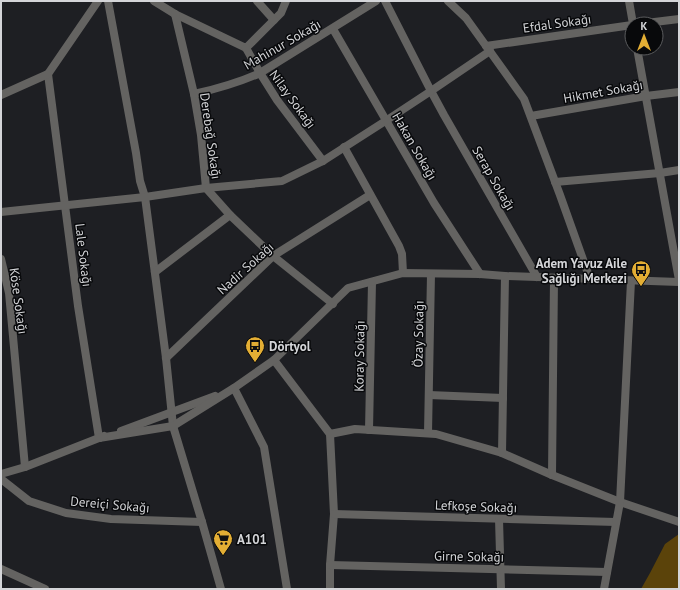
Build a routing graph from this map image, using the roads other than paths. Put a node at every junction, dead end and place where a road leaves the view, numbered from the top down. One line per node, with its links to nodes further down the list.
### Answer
1 (98, 1): 22 (street)
2 (108, 1): 37 (street)
3 (154, 1): 11 (street)
4 (257, 1): 14 (street)
5 (286, 1): 14 (street)
6 (376, 1): 10 (street, Mahinur Sokağı)
7 (385, 1): 23 (street, Serap Sokağı)
8 (448, 1): 19 (street)
9 (629, 1): 12 (street)
10 (365, 4): 17 (street, Mahinur Sokağı)
11 (175, 14): 18 (street); 25 (street, Derebağ Sokağı)
12 (631, 16)
13 (679, 19): 15 (street)
14 (274, 20): 18 (street)
15 (664, 21)
16 (624, 25): 19 (street, Efdal Sokağı)
17 (333, 29): 21 (street, Mahinur Sokağı); 29 (street, Hakan Sokağı)
18 (246, 48): 21 (street, Nilay Sokağı)
19 (488, 48): 23 (street); 28 (street)
20 (638, 56): 27 (street)
21 (260, 73): 25 (street, Mahinur Sokağı); 31 (street, Nilay Sokağı)
22 (48, 74): 26 (street); 38 (street, Lale Sokağı)
23 (431, 91): 29 (street); 48 (street, Serap Sokağı)
24 (679, 92): 27 (street, Hikmet Sokağı)
25 (194, 94): 35 (street, Derebağ Sokağı)
26 (1, 95)
27 (646, 96): 28 (street, Hikmet Sokağı); 33 (street)
28 (530, 116): 34 (street)
29 (387, 120): 30 (street); 46 (street, Hakan Sokağı)
30 (344, 147): 31 (street); 36 (street)
31 (323, 161): 35 (street)
32 (679, 170): 33 (street)
33 (660, 173): 34 (street); 52 (street)
34 (555, 182): 50 (street)
35 (206, 188): 37 (street); 40 (street, Derebağ Sokağı)
36 (370, 195): 41 (street, Nadir Sokağı); 44 (street)
37 (145, 197): 38 (street); 43 (street)
38 (65, 205): 39 (street); 65 (street, Lale Sokağı)
39 (1, 212)
40 (230, 215): 41 (street, Derebağ Sokağı); 43 (street)
41 (274, 256): 54 (street, Derebağ Sokağı); 55 (street, Nadir Sokağı)
42 (1, 259): 67 (street, Köse Sokağı)
43 (155, 272): 55 (street)
44 (404, 273): 45 (street); 53 (street)
45 (431, 274): 46 (street); 58 (street, Özay Sokağı)
46 (480, 274): 47 (street)
47 (504, 276): 48 (street); 59 (street)
48 (536, 277): 49 (street)
49 (554, 278): 50 (street); 69 (street)
50 (590, 279): 51 (street)
51 (631, 281): 52 (street); 71 (street)
52 (679, 281)
53 (372, 282): 54 (street); 62 (street, Koray Sokağı)
54 (333, 304): 56 (street)
55 (166, 358): 60 (street)
56 (274, 360): 57 (street); 64 (street)
57 (234, 388): 60 (street); 61 (street); 83 (street)
58 (429, 395): 59 (street); 63 (street, Özay Sokağı)
59 (503, 398): 66 (street)
60 (172, 412): 61 (street); 65 (street)
61 (173, 426): 65 (street); 74 (street)
62 (369, 430): 63 (street); 64 (street)
63 (428, 433): 66 (street)
64 (330, 434): 72 (street)
65 (99, 438): 67 (street)
66 (502, 453): 69 (street)
67 (25, 467): 68 (street)
68 (1, 474)
69 (552, 475): 71 (street)
70 (1, 479): 74 (street, Dereiçi Sokağı)
71 (620, 502): 75 (street); 76 (street)
72 (334, 514): 73 (street, Lefkoşe Sokağı); 77 (street)
73 (499, 519): 75 (street, Lefkoşe Sokağı); 79 (street)
74 (202, 522): 82 (street)
75 (616, 522): 80 (street)
76 (679, 522)
77 (330, 565): 79 (street, Girne Sokağı); 84 (street)
78 (1, 569): 81 (street)
79 (500, 569): 80 (street, Girne Sokağı); 85 (street)
80 (607, 572): 86 (street)
81 (44, 589)
82 (221, 589)
83 (287, 589)
84 (330, 589)
85 (501, 589)
86 (604, 589)

